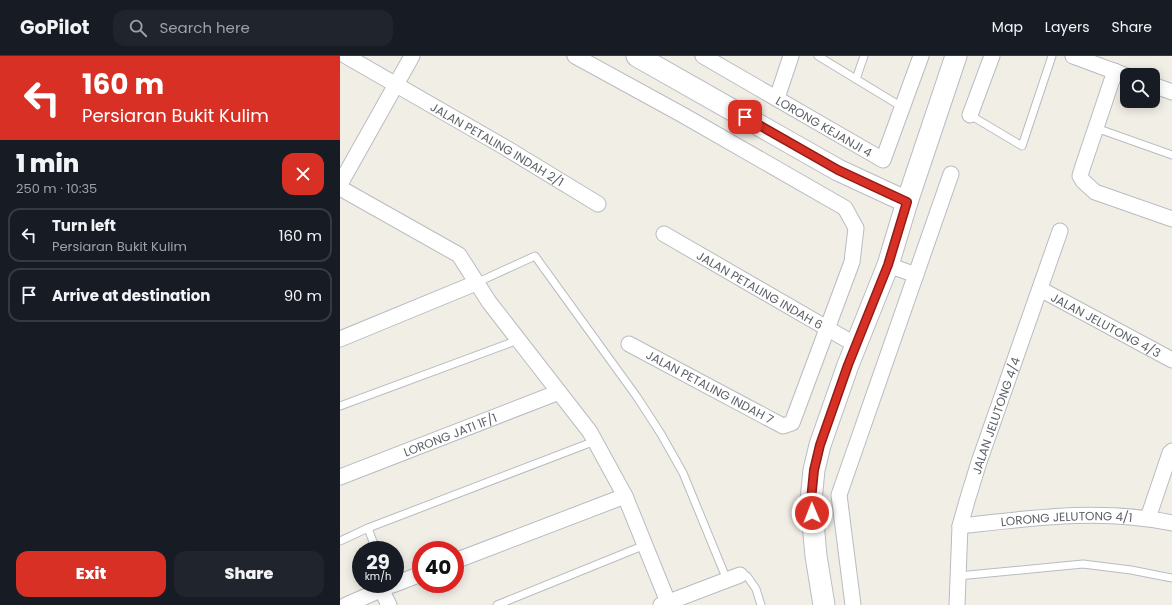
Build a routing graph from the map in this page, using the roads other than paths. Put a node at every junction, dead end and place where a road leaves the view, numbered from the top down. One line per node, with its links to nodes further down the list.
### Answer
1 (346, 56): 17 (street, JALAN PETALING INDAH 2/1)
2 (412, 56): 17 (street)
3 (575, 56): 37 (street)
4 (637, 56): 28 (street)
5 (703, 56): 20 (street, LORONG KEJANJI 4)
6 (792, 56): 20 (street)
7 (818, 56): 16 (lane)
8 (864, 56): 16 (lane)
9 (921, 56): 21 (street)
10 (956, 56): 28 (street)
11 (992, 56): 22 (street)
12 (1052, 56): 22 (lane)
13 (1073, 56): 14 (street)
14 (1120, 74)
15 (1120, 76): 23 (street)
16 (856, 79): 21 (lane)
17 (395, 84): 26 (street); 29 (street, JALAN PETALING INDAH 2/1)
18 (1160, 88): 19 (street)
19 (1172, 92)
20 (777, 98): 21 (street, LORONG KEJANJI 4)
21 (902, 107)
22 (970, 115)
23 (1096, 128): 24 (lane); 30 (street)
24 (1172, 155)
25 (950, 174): 34 (street)
26 (340, 184)
27 (340, 188): 35 (street)
28 (907, 202): 33 (street)
29 (598, 204)
30 (1172, 219)
31 (1060, 231): 36 (street, JALAN JELUTONG 4/4)
32 (664, 234): 37 (street, JALAN PETALING INDAH 6)
33 (888, 265): 34 (street); 41 (street)
34 (916, 275): 68 (street)
35 (476, 283): 38 (street); 39 (street); 58 (lane)
36 (1040, 289): 42 (street, JALAN JELUTONG 4/3); 51 (street, JALAN JELUTONG 4/4)
37 (828, 328): 40 (street, JALAN PETALING INDAH 7); 41 (street, JALAN PETALING INDAH 6)
38 (340, 339)
39 (518, 340): 43 (street); 44 (lane)
40 (629, 344)
41 (856, 345): 67 (street)
42 (1172, 360)
43 (559, 392): 45 (street); 47 (street, LORONG JATI 1F/1)
44 (340, 406)
45 (595, 441): 48 (street); 52 (lane)
46 (1172, 451): 49 (street)
47 (340, 477)
48 (625, 496): 55 (street); 56 (street)
49 (1148, 518): 50 (street, LORONG JELUTONG 4/1); 51 (street, LORONG JELUTONG 4/1)
50 (1172, 524)
51 (960, 526): 57 (street, JALAN JELUTONG 4/4)
52 (368, 528): 53 (lane); 54 (lane)
53 (340, 541)
54 (373, 541)
55 (645, 545): 62 (street); 65 (lane)
56 (464, 558)
57 (958, 576): 59 (lane); 69 (street, JALAN JELUTONG 4/4)
58 (734, 577): 62 (street); 66 (lane)
59 (1172, 578)
60 (372, 593): 63 (street)
61 (390, 593): 64 (street)
62 (664, 604)
63 (346, 605)
64 (389, 605)
65 (497, 605)
66 (761, 605)
67 (824, 605)
68 (853, 605)
69 (957, 605)

